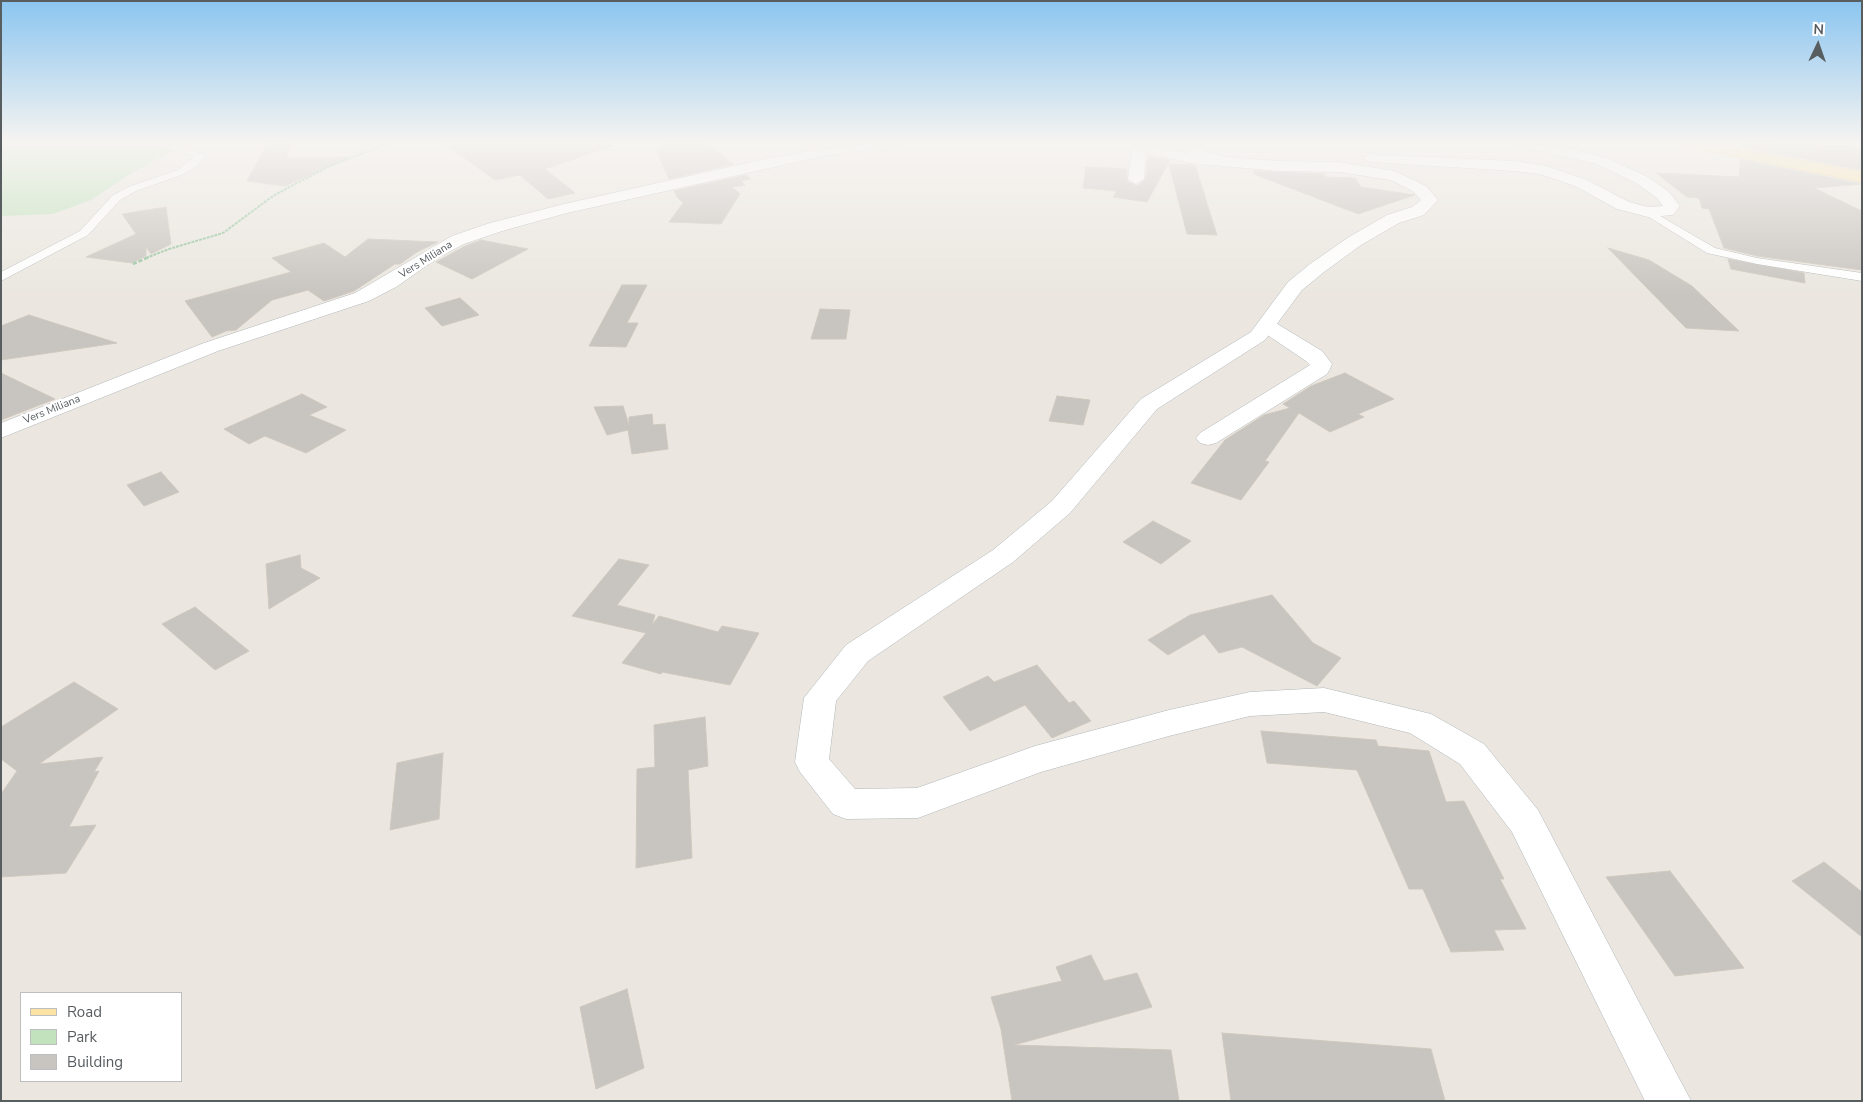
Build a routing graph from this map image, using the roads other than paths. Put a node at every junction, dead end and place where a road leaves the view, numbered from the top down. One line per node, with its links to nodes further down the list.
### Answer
1 (124, 193): 7 (lane)
2 (634, 193): 10 (street, Vers Miliana)
3 (1424, 193): 9 (street)
4 (1600, 193): 6 (street)
5 (1661, 193): 6 (street)
6 (1648, 212): 8 (lane)
7 (1, 277)
8 (1862, 277)
9 (1267, 326): 11 (street); 12 (street)
10 (1, 431)
11 (1208, 438)
12 (1669, 1101)

